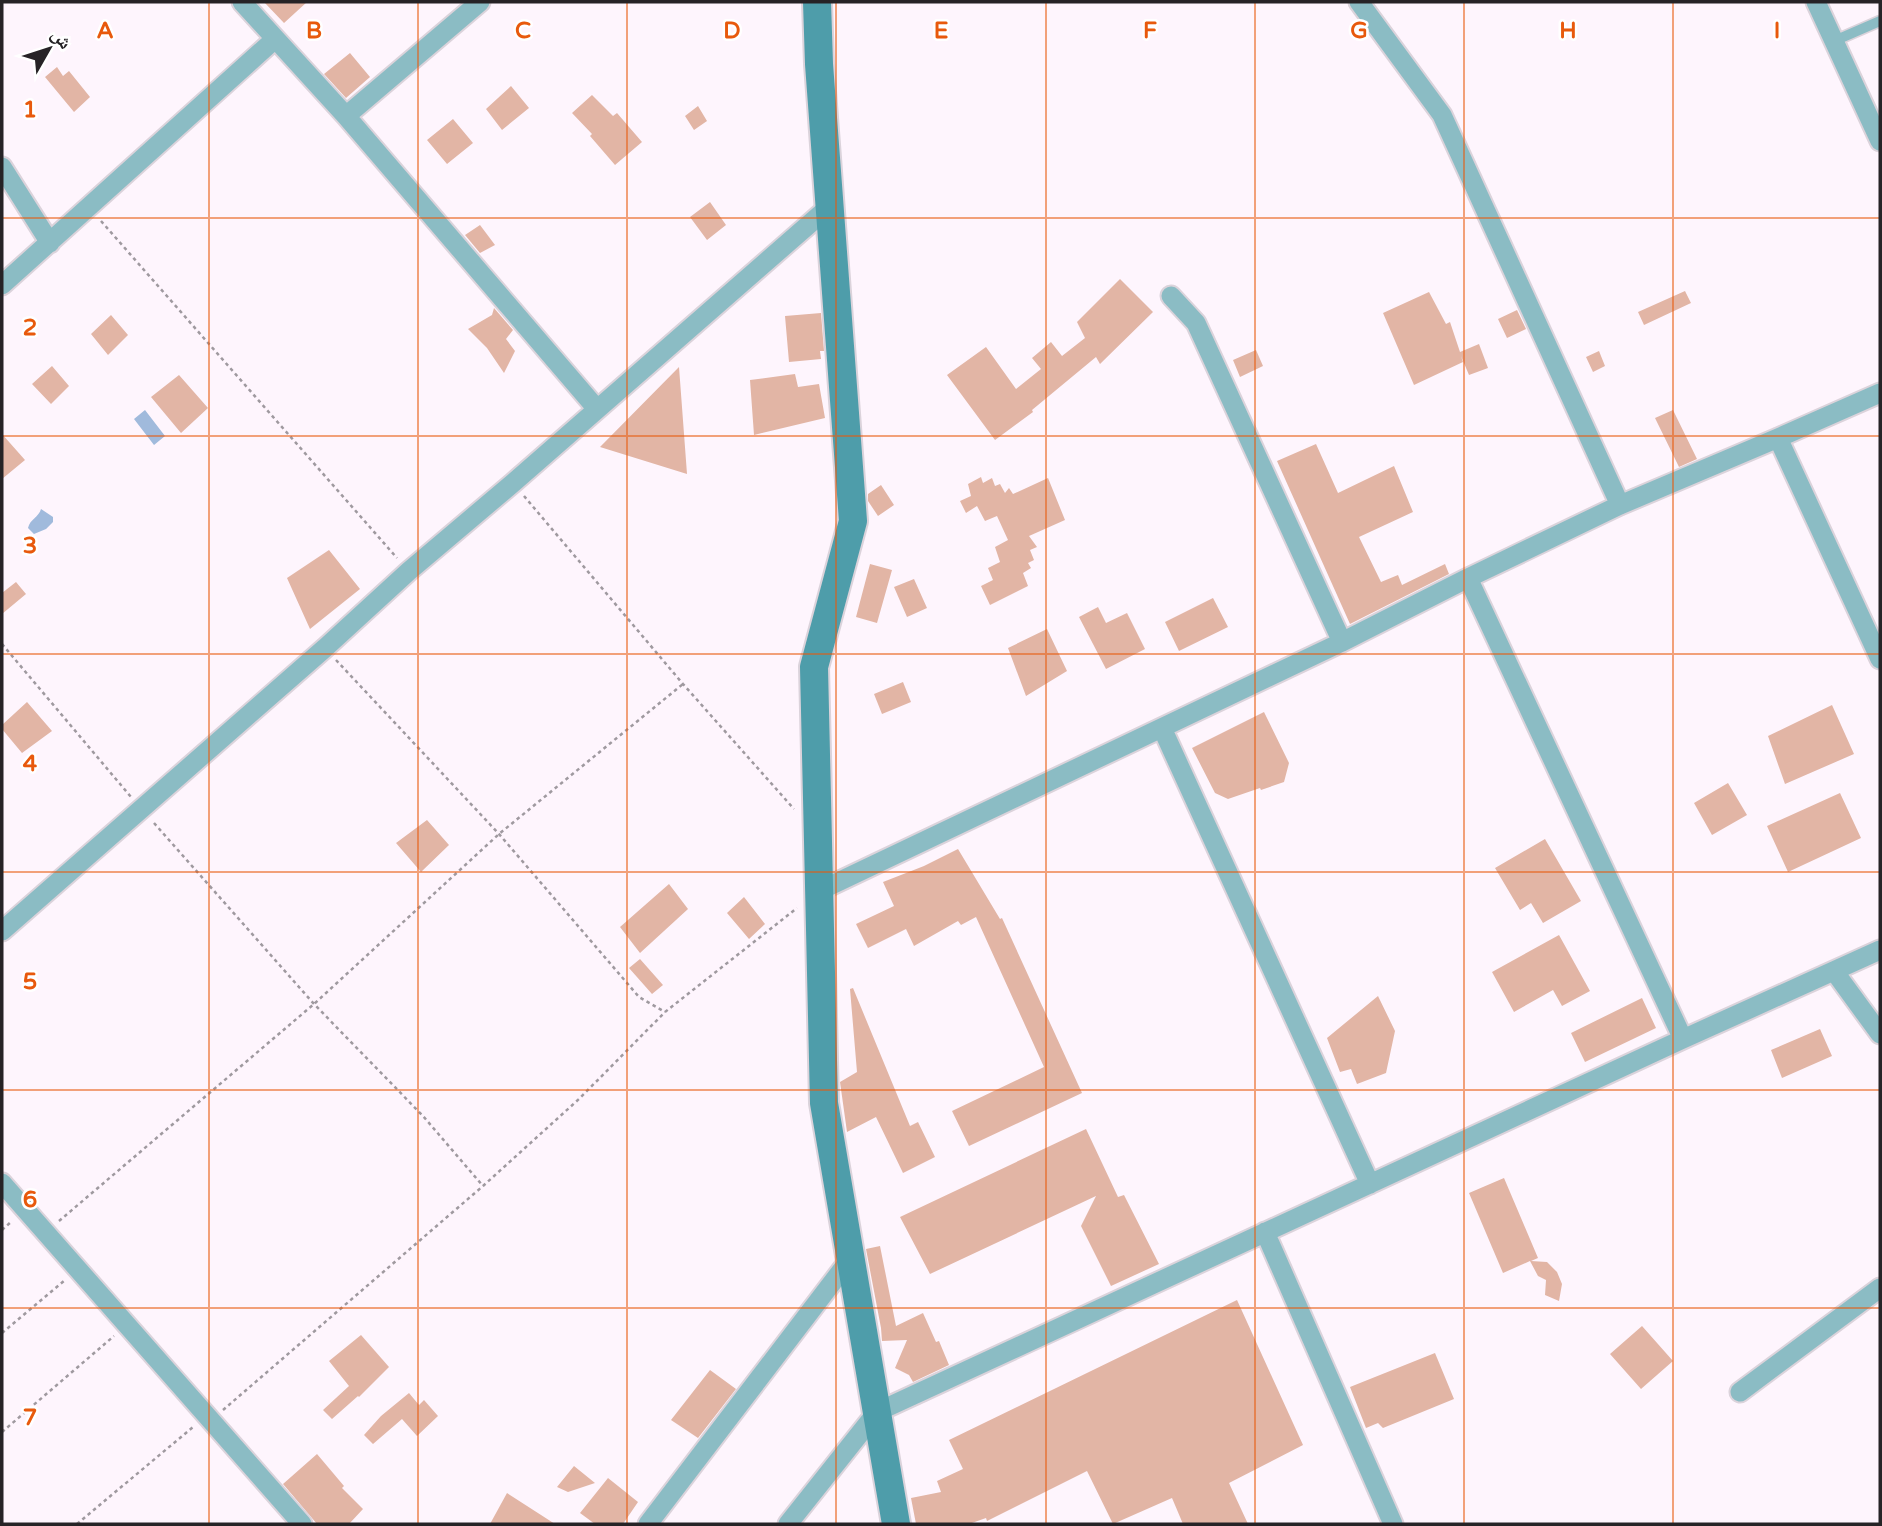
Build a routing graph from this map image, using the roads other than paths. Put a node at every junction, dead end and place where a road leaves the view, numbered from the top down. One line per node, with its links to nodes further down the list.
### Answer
1 (242, 2): 7 (street)
2 (480, 2): 9 (street)
3 (817, 2): 12 (street)
4 (1359, 2): 19 (street)
5 (1816, 2): 8 (street)
6 (1880, 21): 8 (lane)
7 (275, 39): 9 (street); 13 (street)
8 (1834, 41): 10 (street)
9 (346, 116): 17 (street)
10 (1880, 141)
11 (2, 167): 13 (street)
12 (830, 206): 17 (street); 24 (street)
13 (50, 243): 14 (street)
14 (2, 285)
15 (1171, 296): 21 (street)
16 (1880, 393): 18 (street)
17 (597, 410): 25 (street)
18 (1778, 438): 19 (street); 22 (street)
19 (1620, 505): 20 (street)
20 (1468, 578): 21 (street); 29 (street)
21 (1342, 642): 23 (street)
22 (1880, 659)
23 (1162, 728): 24 (street); 31 (street)
24 (819, 891): 33 (street)
25 (2, 931)
26 (1880, 950): 27 (street)
27 (1834, 971): 28 (street); 29 (street)
28 (1880, 1034)
29 (1683, 1039): 31 (street)
30 (2, 1183): 37 (street)
31 (1370, 1184): 32 (street)
32 (1265, 1232): 36 (street); 41 (street)
33 (851, 1258): 36 (street); 38 (street)
34 (1880, 1288): 35 (street)
35 (1740, 1392)
36 (877, 1412): 39 (street); 40 (street)
37 (302, 1524)
38 (648, 1524)
39 (788, 1524)
40 (896, 1524)
41 (1393, 1524)

